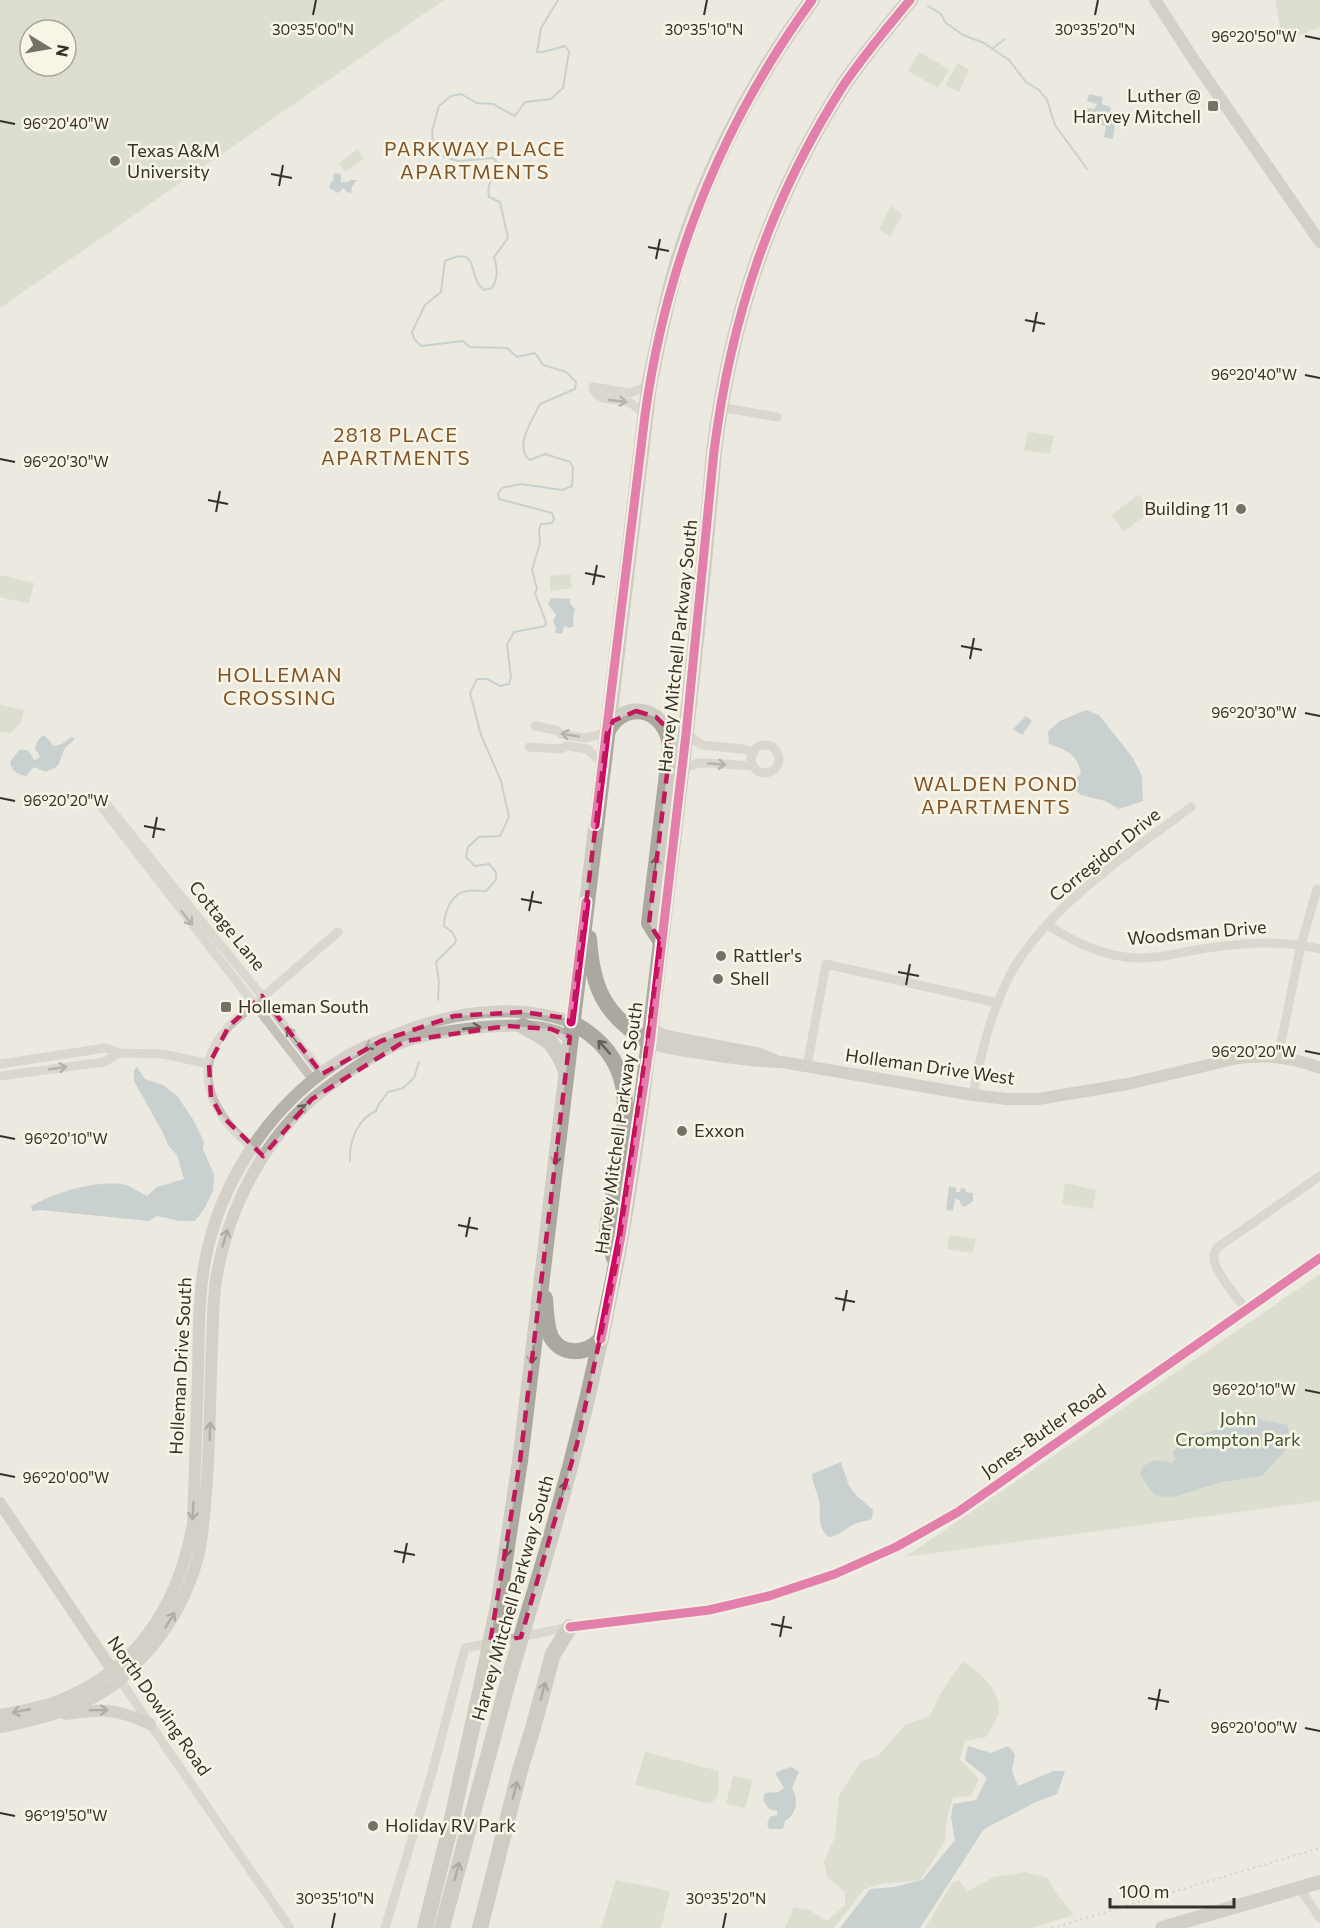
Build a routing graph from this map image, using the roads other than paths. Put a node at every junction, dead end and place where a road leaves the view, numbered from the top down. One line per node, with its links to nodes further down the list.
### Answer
1 (812, 0): 5 (highway, Harvey Mitchell Parkway South)
2 (910, 0): 6 (highway, Harvey Mitchell Parkway South)
3 (1155, 0): 4 (street)
4 (1320, 242)
5 (649, 386): 7 (highway, Harvey Mitchell Parkway South); 7 (street, one-way to 7)
6 (720, 407): 8 (street); 11 (highway, Harvey Mitchell Parkway South)
7 (645, 415): 10 (highway, Harvey Mitchell Parkway South)
8 (777, 417)
9 (535, 726): 10 (street, one-way to 9)
10 (607, 733): 14 (highway, Harvey Mitchell Parkway South); 22 (highway, one-way to 10)
11 (687, 734): 13 (street); 16 (highway, Harvey Mitchell Parkway South)
12 (529, 747): 14 (street)
13 (754, 752): 15 (street); 15 (street)
14 (603, 765): 19 (highway, Harvey Mitchell Parkway South)
15 (753, 766): 16 (street, one-way to 15)
16 (682, 769): 22 (highway, Harvey Mitchell Parkway South)
17 (1191, 807): 20 (street, Corregidor Drive)
18 (1317, 889): 23 (street)
19 (586, 902): 30 (highway, Harvey Mitchell Parkway South); 32 (highway)
20 (1047, 925): 23 (street, Woodsman Drive); 28 (street, Corregidor Drive)
21 (338, 932): 27 (street)
22 (661, 942): 32 (highway, Harvey Mitchell Parkway South)
23 (1301, 945): 24 (street, Woodsman Drive); 35 (street)
24 (1320, 949)
25 (236, 964): 26 (street); 26 (street, Cottage Lane, one-way to 26); 27 (street, Cottage Lane)
26 (228, 970): 29 (street, Cottage Lane)
27 (262, 996): 29 (street); 42 (street, Cottage Lane, one-way to 27)
28 (998, 1003): 38 (street); 43 (street, Corregidor Drive)
29 (254, 1004): 37 (street); 42 (street, Cottage Lane)
30 (572, 1022): 33 (highway, Harvey Mitchell Parkway South); 42 (street, Holleman Drive South, one-way to 42); 48 (highway, one-way to 30)
31 (523, 1026): 33 (street, Holleman Drive South); 40 (highway); 45 (street, Holleman Drive South, one-way to 31)
32 (651, 1035): 38 (street, Holleman Drive West); 48 (highway, Harvey Mitchell Parkway South)
33 (570, 1039): 40 (highway, Harvey Mitchell Parkway South)
34 (120, 1053): 36 (street); 37 (street); 41 (street, one-way to 34)
35 (1278, 1057): 39 (street, Holleman Drive West); 43 (street, Holleman Drive West)
36 (0, 1064)
37 (209, 1064): 44 (street)
38 (807, 1066): 43 (street, Holleman Drive West)
39 (1320, 1068)
40 (566, 1070): 49 (highway, Harvey Mitchell Parkway South, one-way to 49)
41 (0, 1076)
42 (318, 1077): 44 (street, Holleman Drive South)
43 (973, 1095)
44 (252, 1148): 45 (street); 54 (street, Holleman Drive South, one-way to 54)
45 (263, 1156): 54 (street, Holleman Drive South, one-way to 45)
46 (1320, 1176): 50 (street)
47 (1320, 1258): 50 (street, Jones-Butler Road)
48 (616, 1265): 51 (highway, Harvey Mitchell Parkway South)
49 (542, 1276): 51 (highway); 59 (highway, Harvey Mitchell Parkway South, one-way to 59, bridge)
50 (1246, 1309): 53 (street, Jones-Butler Road)
51 (601, 1339): 67 (highway, Harvey Mitchell Parkway South, one-way to 51, bridge)
52 (0, 1503): 54 (street, North Dowling Road)
53 (570, 1627): 64 (street, Jones-Butler Road); 68 (highway, one-way to 53)
54 (116, 1676): 55 (street, Holleman Drive South, one-way to 55); 56 (street, Holleman Drive South); 57 (street, North Dowling Road)
55 (0, 1715)
56 (47, 1716): 57 (street, one-way to 57); 58 (street, Holleman Drive South)
57 (150, 1724): 63 (street, North Dowling Road)
58 (0, 1726)
59 (449, 1832): 65 (highway); 66 (highway, Harvey Mitchell Parkway South)
60 (1320, 1882): 61 (main road)
61 (1299, 1888): 62 (street); 69 (main road)
62 (1320, 1918)
63 (290, 1928)
64 (385, 1928)
65 (414, 1928)
66 (425, 1928)
67 (442, 1928)
68 (480, 1928)
69 (1162, 1928)

